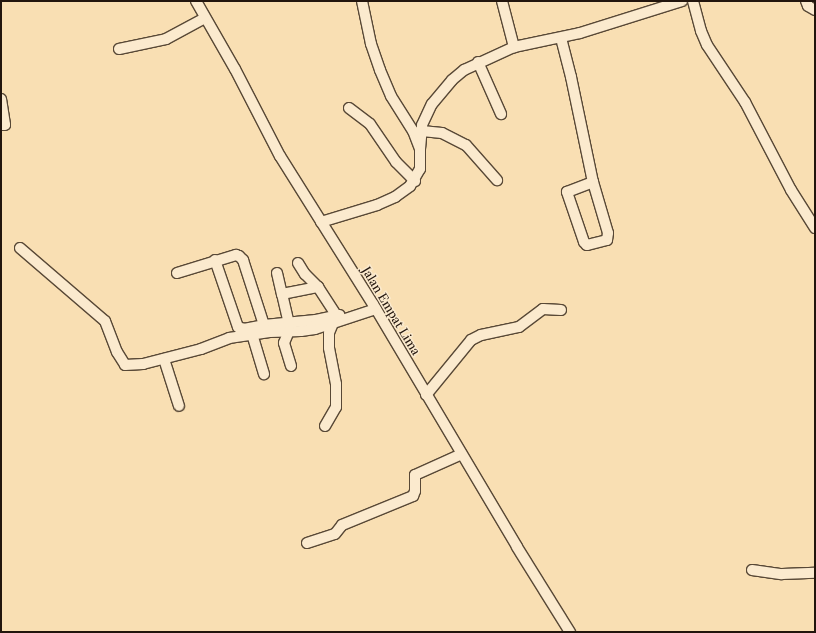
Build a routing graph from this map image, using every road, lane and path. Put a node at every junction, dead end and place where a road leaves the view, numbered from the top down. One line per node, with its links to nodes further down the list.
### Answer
1 (196, 1): 8 (street, Jalan Empat Lima)
2 (362, 1): 18 (street)
3 (502, 1): 10 (street)
4 (682, 1): 9 (street)
5 (693, 1): 23 (street)
6 (806, 1): 7 (street)
7 (815, 10)
8 (205, 18): 11 (street); 22 (street, Jalan Empat Lima)
9 (561, 38): 10 (street); 21 (street)
10 (514, 48): 12 (street)
11 (119, 49)
12 (478, 62): 15 (street); 17 (street)
13 (1, 99): 16 (street)
14 (349, 108): 20 (street)
15 (501, 114)
16 (1, 125)
17 (422, 131): 18 (street); 19 (street)
18 (420, 150): 20 (street)
19 (497, 180)
20 (415, 181): 22 (street)
21 (593, 182): 21 (street)
22 (321, 222): 31 (street, Jalan Empat Lima)
23 (815, 228)
24 (20, 248): 37 (street)
25 (216, 260): 27 (street); 34 (street); 34 (street)
26 (298, 263): 29 (street)
27 (177, 273)
28 (277, 273): 30 (street)
29 (318, 287): 30 (street); 33 (street)
30 (282, 294): 35 (street)
31 (375, 307): 33 (street); 40 (street, Jalan Empat Lima)
32 (561, 310): 40 (street)
33 (335, 319): 35 (street); 42 (street)
34 (264, 325): 35 (street)
35 (289, 327): 36 (street); 38 (street)
36 (252, 334): 37 (street); 39 (street)
37 (164, 359): 41 (street)
38 (291, 366)
39 (264, 374)
40 (426, 395): 43 (street, Jalan Empat Lima)
41 (179, 406)
42 (325, 426)
43 (462, 454): 44 (street); 47 (street, Jalan Empat Lima)
44 (307, 543)
45 (752, 570): 46 (street)
46 (815, 574)
47 (570, 632)

